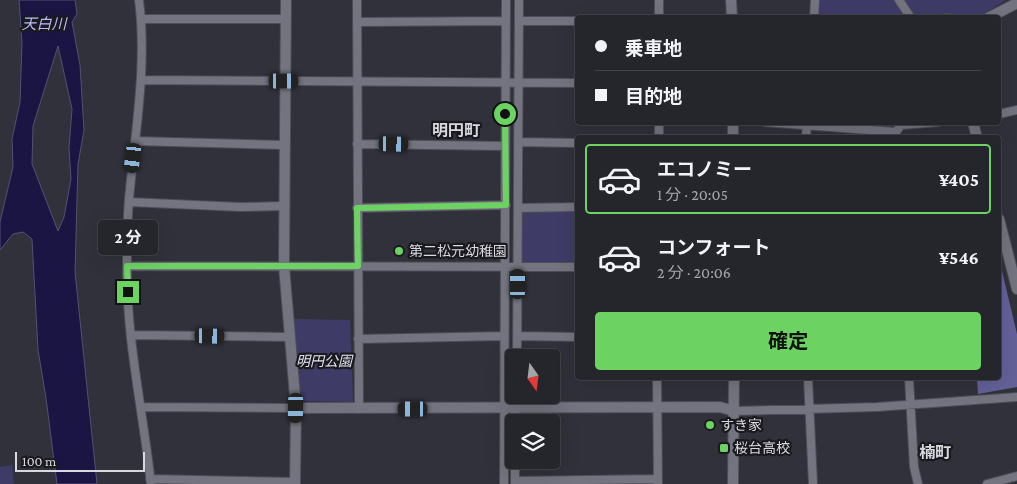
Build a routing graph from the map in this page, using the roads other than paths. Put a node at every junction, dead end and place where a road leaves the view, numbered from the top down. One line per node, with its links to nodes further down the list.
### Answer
1 (139, 0): 16 (street)
2 (286, 0): 17 (street)
3 (357, 0): 20 (street)
4 (506, 0): 21 (street)
5 (519, 0): 18 (street)
6 (659, 0): 11 (street)
7 (731, 0): 12 (street)
8 (815, 0): 13 (street)
9 (899, 0): 14 (street)
10 (1017, 3): 15 (street)
11 (659, 15)
12 (732, 15)
13 (814, 15)
14 (909, 15)
15 (994, 15)
16 (142, 19): 17 (street); 22 (street)
17 (286, 19): 24 (street)
18 (519, 21): 19 (street); 26 (street)
19 (575, 21)
20 (357, 22): 21 (street); 23 (street)
21 (506, 22): 25 (street)
22 (141, 80): 24 (street); 32 (street)
23 (357, 80): 24 (street); 25 (street); 35 (street)
24 (284, 81): 36 (street)
25 (507, 82): 26 (street); 37 (street)
26 (520, 83): 27 (street); 33 (street)
27 (575, 83)
28 (1017, 110): 29 (street)
29 (1001, 114)
30 (815, 125): 31 (street)
31 (896, 135)
32 (135, 140): 36 (street); 38 (street)
33 (518, 142): 34 (street); 43 (street)
34 (575, 143)
35 (357, 144): 37 (street); 42 (street)
36 (284, 145): 40 (street)
37 (504, 146): 39 (street)
38 (129, 202): 40 (street); 45 (street)
39 (506, 205): 42 (street); 48 (street)
40 (284, 206): 46 (street)
41 (575, 207): 43 (street)
42 (357, 208): 47 (street)
43 (518, 208): 49 (street)
44 (1001, 227): 51 (street)
45 (127, 266): 46 (street); 52 (street)
46 (284, 266): 47 (street); 55 (street)
47 (358, 266): 48 (street); 57 (street)
48 (505, 266): 49 (street); 53 (street)
49 (518, 266): 50 (street); 54 (street)
50 (575, 267)
51 (1017, 289)
52 (131, 335): 55 (street); 65 (street)
53 (504, 336): 57 (street); 68 (street)
54 (518, 336): 56 (street); 58 (street)
55 (289, 337): 67 (street)
56 (575, 337)
57 (358, 338): 70 (street)
58 (517, 349)
59 (657, 380): 69 (street)
60 (734, 380): 72 (street)
61 (808, 380): 71 (street)
62 (909, 380): 64 (street)
63 (1017, 397): 64 (street)
64 (910, 403): 71 (street); 83 (street)
65 (141, 407): 67 (street); 76 (street)
66 (516, 407): 68 (street); 69 (street); 73 (street)
67 (296, 408): 70 (street); 79 (street)
68 (504, 408): 70 (street); 80 (street)
69 (657, 408): 72 (street); 77 (street)
70 (359, 409)
71 (809, 409): 72 (street); 82 (street)
72 (734, 411): 81 (street)
73 (516, 414)
74 (515, 469): 78 (street)
75 (1015, 479): 84 (street)
76 (151, 481): 79 (street)
77 (658, 481): 78 (street)
78 (515, 482)
79 (295, 483)
80 (504, 484)
81 (733, 484)
82 (813, 484)
83 (918, 484)
84 (987, 484)

